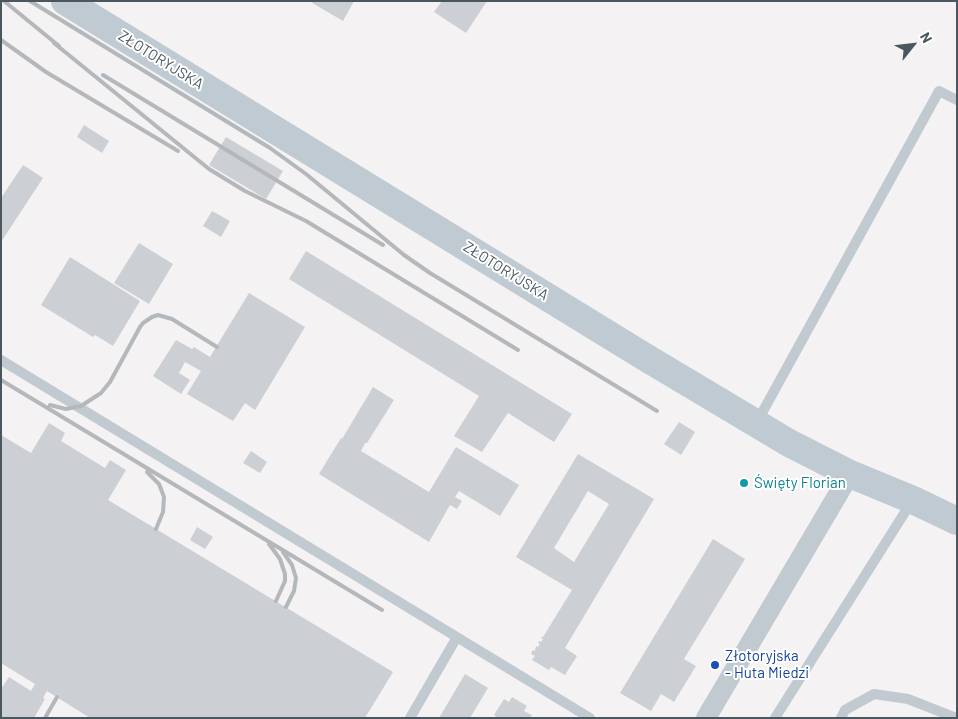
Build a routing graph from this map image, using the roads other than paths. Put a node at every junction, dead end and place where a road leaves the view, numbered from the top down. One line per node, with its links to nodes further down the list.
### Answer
1 (66, 1): 4 (main road, ZŁOTORYJSKA)
2 (957, 100): 4 (lane)
3 (1, 360): 8 (lane)
4 (756, 423): 5 (main road, ZŁOTORYJSKA)
5 (850, 474): 6 (main road, ZŁOTORYJSKA); 11 (street)
6 (912, 500): 7 (main road, ZŁOTORYJSKA); 12 (lane)
7 (957, 521)
8 (457, 637): 9 (lane); 10 (lane)
9 (410, 718)
10 (590, 718)
11 (706, 718)
12 (775, 718)
13 (841, 718): 14 (lane)
14 (956, 718)

